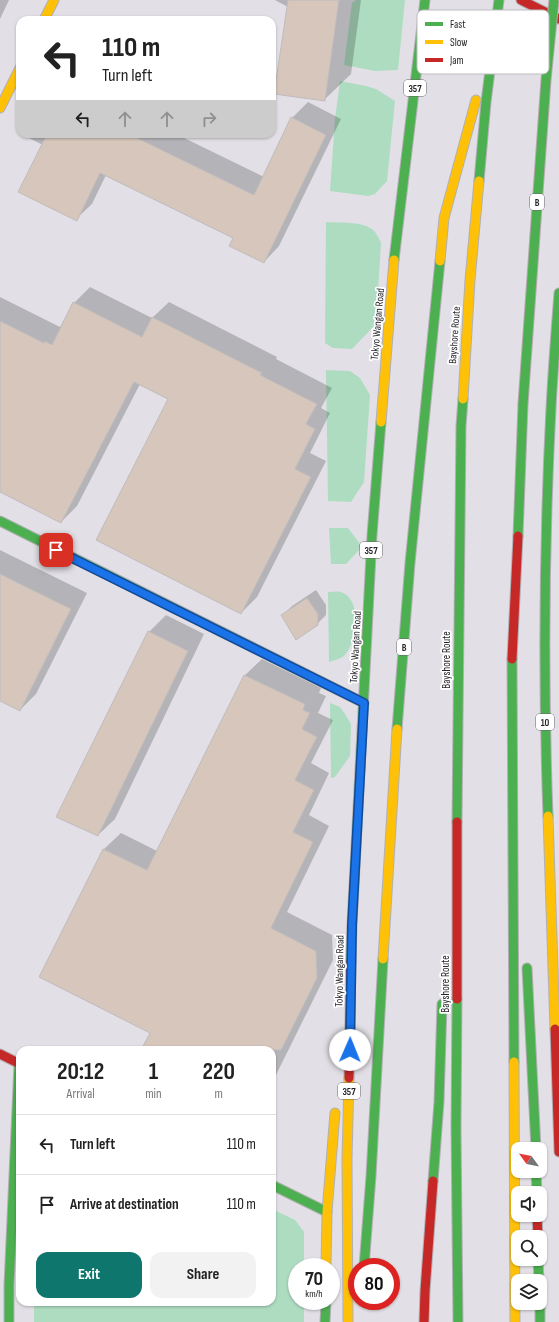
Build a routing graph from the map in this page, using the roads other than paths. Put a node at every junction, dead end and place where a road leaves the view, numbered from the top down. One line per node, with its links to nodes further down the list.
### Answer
1 (54, 0): 10 (main road)
2 (424, 0): 6 (main road, Tokyo Wangan Road / 357)
3 (500, 0): 7 (main road, Bayshore Route / B)
4 (521, 0): 8 (main road)
5 (554, 0): 12 (main road, B, bridge)
6 (423, 10)
7 (498, 10)
8 (541, 10)
9 (549, 14): 11 (main road)
10 (46, 16)
11 (559, 19)
12 (549, 50)
13 (417, 61): 23 (main road, Tokyo Wangan Road / 357)
14 (483, 74): 39 (main road, B)
15 (489, 74): 21 (main road, Bayshore Route / B)
16 (547, 74): 22 (main road, B, bridge)
17 (16, 76): 18 (main road)
18 (0, 108)
19 (559, 293): 35 (main road, 10)
20 (0, 521): 23 (main road)
21 (458, 665): 24 (main road); 46 (main road, Bayshore Route / B)
22 (512, 669): 25 (main road); 47 (main road, B)
23 (364, 703): 26 (main road, Tokyo Wangan Road / 357)
24 (449, 726)
25 (522, 866)
26 (352, 925): 30 (main road); 44 (main road, Tokyo Wangan Road / 357)
27 (527, 961): 33 (main road)
28 (442, 992): 45 (main road)
29 (0, 1054): 31 (main road)
30 (340, 1057)
31 (16, 1062)
32 (336, 1103): 37 (main road)
33 (536, 1142)
34 (16, 1144): 42 (main road)
35 (559, 1152)
36 (276, 1187): 37 (main road)
37 (327, 1212): 38 (main road)
38 (326, 1258)
39 (365, 1258)
40 (326, 1310): 43 (main road)
41 (540, 1310): 48 (main road)
42 (9, 1322)
43 (325, 1322)
44 (348, 1322)
45 (424, 1322)
46 (458, 1322)
47 (515, 1322)
48 (540, 1322)

